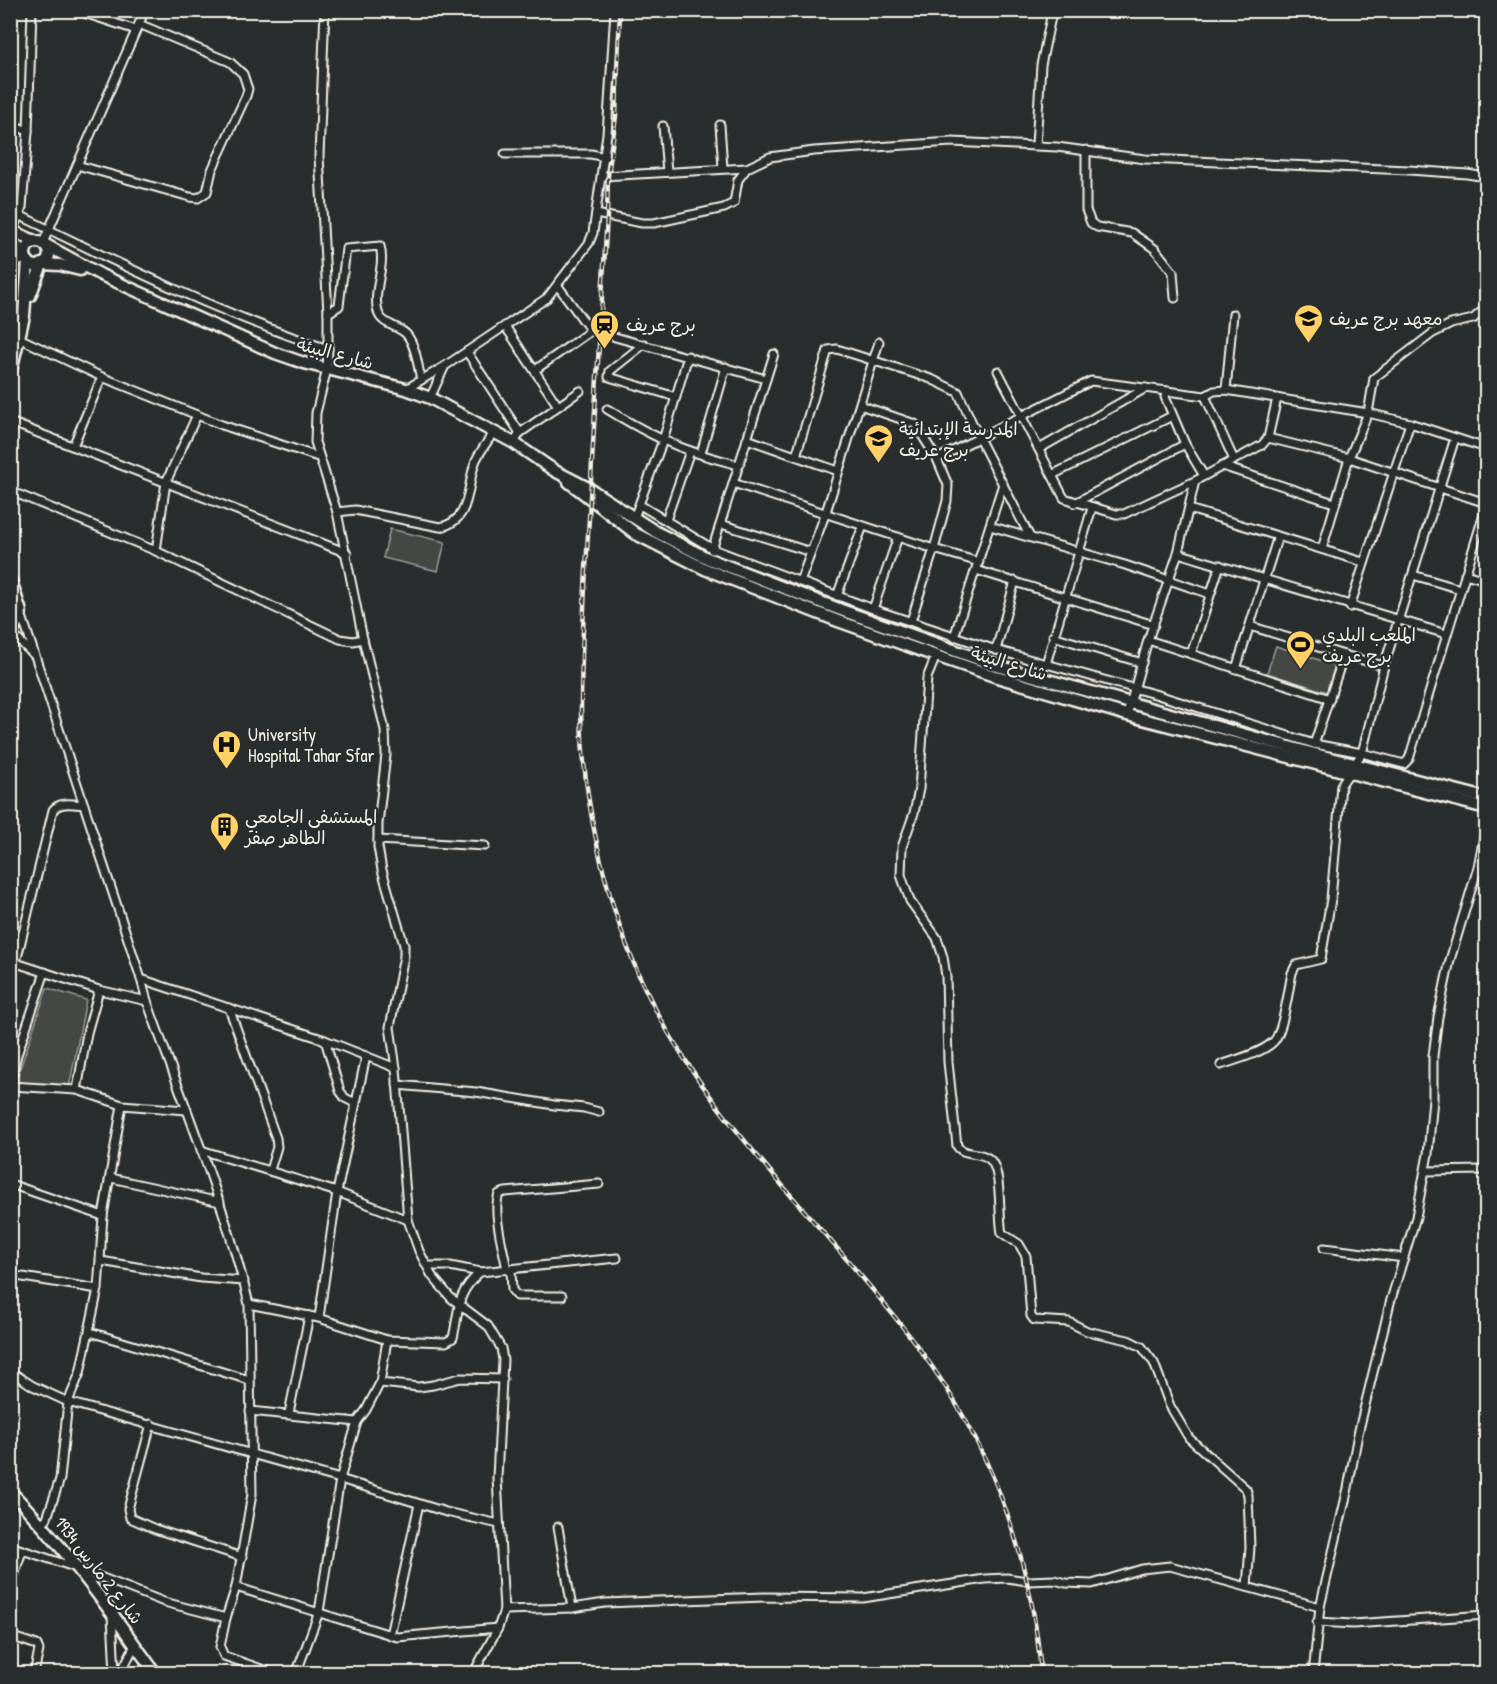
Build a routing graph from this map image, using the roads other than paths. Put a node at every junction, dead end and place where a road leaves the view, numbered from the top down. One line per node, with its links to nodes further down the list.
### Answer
1 (32, 10): 11 (street)
2 (75, 10): 7 (street)
3 (145, 10): 7 (street)
4 (325, 10): 34 (street)
5 (615, 10): 15 (street)
6 (1055, 10): 12 (street)
7 (138, 27): 16 (street); 16 (street)
8 (10, 123): 11 (street)
9 (720, 125): 17 (street)
10 (663, 126): 19 (street)
11 (28, 131): 23 (street)
12 (1036, 145): 13 (street); 18 (street)
13 (1086, 150): 21 (street); 32 (street)
14 (505, 154): 15 (street)
15 (605, 157): 20 (street)
16 (77, 165): 24 (street)
17 (723, 168): 18 (street); 19 (street)
18 (747, 168): 22 (street)
19 (667, 172): 20 (street)
20 (602, 176): 22 (street)
21 (1486, 177)
22 (596, 214): 31 (street)
23 (20, 215): 24 (street); 25 (street)
24 (49, 230): 26 (street); 42 (street)
25 (11, 233): 26 (main road, شارع البيئة); 27 (main road)
26 (42, 243): 27 (main road); 29 (main road); 30 (main road, شارع البيئة)
27 (26, 258): 28 (street); 29 (main road); 36 (main road)
28 (10, 260)
29 (42, 264): 30 (main road, شارع البيئة); 36 (main road)
30 (101, 275): 49 (main road, شارع البيئة)
31 (558, 286): 37 (street); 50 (street)
32 (1175, 298)
33 (1486, 308): 68 (street)
34 (328, 313): 42 (street); 54 (street)
35 (1233, 314): 58 (street)
36 (24, 316): 39 (main road)
37 (505, 326): 43 (street); 50 (street)
38 (615, 337): 41 (street)
39 (19, 338): 52 (main road); 53 (street)
40 (879, 342): 46 (street)
41 (644, 344): 45 (street); 63 (street)
42 (328, 349): 49 (street)
43 (467, 352): 47 (street); 75 (street)
44 (774, 354): 55 (street)
45 (688, 356): 48 (street); 63 (street)
46 (873, 361): 65 (street); 76 (street); 88 (street)
47 (445, 366): 54 (street); 62 (street)
48 (726, 367): 55 (street); 87 (street)
49 (327, 369): 57 (main road, شارع البيئة); 89 (street)
50 (535, 370): 66 (street)
51 (998, 371): 71 (street)
52 (10, 375)
53 (102, 377): 69 (street); 83 (street)
54 (421, 380): 57 (street)
55 (766, 380): 79 (street)
56 (1146, 388): 60 (street); 71 (street); 85 (street)
57 (406, 389): 62 (main road, شارع البيئة)
58 (1226, 390): 61 (street); 64 (street)
59 (580, 391): 66 (street)
60 (1167, 391): 61 (street); 70 (street)
61 (1205, 396): 92 (street)
62 (430, 398): 74 (main road, شارع البيئة)
63 (676, 398): 80 (street)
64 (1277, 398): 68 (street); 77 (street)
65 (860, 405): 91 (street); 96 (street)
66 (558, 406): 75 (street)
67 (607, 409): 80 (street)
68 (1368, 413): 73 (street); 90 (street)
69 (197, 415): 89 (street); 101 (street)
70 (1172, 416): 82 (street); 98 (street)
71 (1022, 417): 76 (street); 85 (street)
72 (10, 422): 83 (street)
73 (1410, 423): 78 (street); 97 (street)
74 (494, 432): 81 (main road, شارع البيئة); 112 (street)
75 (520, 433): 81 (street)
76 (979, 438): 91 (street); 103 (street)
77 (1268, 438): 90 (street); 92 (street)
78 (1455, 438): 84 (street); 104 (street)
79 (747, 439): 88 (street); 93 (street)
80 (663, 440): 86 (street); 108 (street)
81 (514, 443): 95 (main road, شارع البيئة)
82 (1185, 444): 99 (street); 106 (street)
83 (73, 446): 101 (street)
84 (1486, 448)
85 (1039, 449): 98 (street)
86 (690, 451): 87 (street); 115 (street)
87 (700, 453): 93 (street)
88 (796, 456): 96 (street)
89 (318, 457): 112 (street)
90 (1349, 458): 97 (street); 107 (street)
91 (937, 459): 122 (street)
92 (1234, 460): 94 (street)
93 (738, 465): 102 (street)
94 (1222, 466): 99 (street); 107 (street)
95 (555, 471): 114 (main road, شارع البيئة); 129 (main road, شارع البيئة)
96 (838, 471): 113 (street)
97 (1393, 472): 104 (street); 131 (street)
98 (1052, 475): 106 (street)
99 (1204, 476): 100 (street)
100 (1195, 481): 110 (street); 111 (street)
101 (166, 482): 124 (street); 127 (street)
102 (733, 483): 113 (street); 116 (street)
103 (1003, 484): 118 (street); 121 (street)
104 (1439, 487): 109 (street); 135 (street)
105 (10, 491): 124 (street)
106 (1075, 502): 110 (street)
107 (1334, 503): 123 (street)
108 (640, 505): 114 (street); 115 (street)
109 (1486, 505): 134 (street)
110 (1092, 507): 126 (street)
111 (1189, 508): 119 (street); 128 (street)
112 (337, 512): 127 (street)
113 (826, 512): 117 (street); 125 (street)
114 (634, 518): 129 (main road, شارع البيئة)
115 (666, 520): 129 (street)
116 (721, 524): 125 (street); 129 (street)
117 (863, 526): 120 (street); 144 (street)
118 (990, 526): 121 (street); 130 (street)
119 (1278, 536): 123 (street); 137 (street)
120 (898, 537): 122 (street); 148 (street)
121 (1030, 537): 126 (street)
122 (934, 549): 130 (street); 150 (street)
123 (1322, 549): 131 (street)
124 (156, 551): 157 (street)
125 (811, 552): 141 (street)
126 (1078, 552): 140 (street); 145 (street)
127 (347, 553): 157 (street)
128 (1178, 553): 132 (street); 140 (street)
129 (709, 559): 141 (street); 162 (main road, شارع البيئة); 170 (main road, شارع البيئة)
130 (979, 562): 133 (street)
131 (1363, 562): 147 (street)
132 (1220, 565): 137 (street); 143 (street)
133 (976, 570): 139 (street); 156 (street)
134 (1466, 574): 138 (street); 142 (street)
135 (1413, 575): 142 (street); 149 (street)
136 (10, 577): 146 (main road)
137 (1265, 579): 147 (street); 152 (street)
138 (1486, 580)
139 (1015, 581): 145 (street); 159 (street)
140 (1168, 581): 143 (street); 151 (street)
141 (800, 582): 144 (street)
142 (1460, 589): 154 (street)
143 (1210, 594): 160 (street)
144 (837, 596): 148 (street)
145 (1065, 596): 151 (street); 155 (street)
146 (17, 605): 153 (main road); 163 (street)
147 (1350, 607): 149 (street)
148 (873, 609): 150 (street)
149 (1399, 620): 154 (street); 166 (street)
150 (911, 621): 156 (street)
151 (1154, 625): 158 (street)
152 (1250, 626): 161 (street); 167 (street)
153 (12, 631): 163 (street)
154 (1446, 634): 173 (street)
155 (1053, 636): 164 (street); 165 (street)
156 (954, 637): 159 (street)
157 (363, 639): 179 (street)
158 (1148, 640): 160 (street); 164 (street)
159 (996, 650): 165 (street)
160 (1191, 654): 167 (street)
161 (1344, 655): 166 (street); 169 (street)
162 (936, 656): 171 (main road, شارع البيئة); 247 (street)
163 (36, 657): 176 (street)
164 (1142, 663): 168 (street)
165 (1046, 664): 168 (street)
166 (1384, 666): 173 (street)
167 (1236, 669): 169 (street)
168 (1134, 689): 170 (street); 172 (street)
169 (1330, 699): 172 (street)
170 (1130, 704): 171 (street); 174 (main road, شارع البيئة)
171 (1127, 715): 174 (main road, شارع البيئة)
172 (1314, 744): 173 (street)
173 (1362, 753): 174 (street)
174 (1352, 769): 175 (main road, شارع البيئة); 177 (main road, شارع البيئة); 189 (street)
175 (1486, 798)
176 (84, 805): 181 (street); 183 (street)
177 (1486, 808)
178 (1486, 826): 201 (street)
179 (378, 840): 180 (street); 190 (street)
180 (485, 846)
181 (13, 962): 182 (street)
182 (45, 972): 184 (street); 191 (street)
183 (141, 979): 185 (street); 186 (street)
184 (99, 990): 185 (street); 193 (street)
185 (147, 1002): 196 (street)
186 (229, 1008): 187 (street); 199 (street)
187 (325, 1040): 188 (street); 194 (street)
188 (366, 1056): 190 (street); 194 (street)
189 (1221, 1065)
190 (396, 1068): 192 (street)
191 (10, 1085): 193 (street)
192 (397, 1085): 197 (street); 208 (street)
193 (77, 1090): 195 (street)
194 (355, 1103): 205 (street)
195 (122, 1105): 196 (street); 202 (street)
196 (186, 1110): 198 (street)
197 (599, 1112)
198 (201, 1150): 199 (street); 206 (street)
199 (270, 1170): 205 (street)
200 (1486, 1170): 201 (street)
201 (1425, 1171): 211 (street)
202 (111, 1178): 206 (street); 207 (street)
203 (10, 1184): 207 (street)
204 (599, 1184): 214 (street)
205 (337, 1192): 208 (street); 223 (street)
206 (220, 1202): 217 (street)
207 (103, 1216): 212 (street)
208 (408, 1220): 213 (street)
209 (1324, 1248): 211 (street)
210 (617, 1257): 214 (street)
211 (1404, 1258): 249 (street)
212 (101, 1261): 217 (street); 218 (street)
213 (427, 1266): 215 (street); 221 (street)
214 (509, 1270): 215 (street); 219 (street)
215 (480, 1272): 221 (street)
216 (10, 1275): 218 (street)
217 (244, 1281): 220 (street)
218 (98, 1289): 224 (street)
219 (562, 1296)
220 (249, 1304): 222 (street); 228 (street)
221 (458, 1304): 225 (street); 227 (street)
222 (309, 1316): 223 (street); 232 (street)
223 (320, 1318): 225 (street)
224 (90, 1332): 228 (street); 230 (street)
225 (387, 1340): 229 (street)
226 (10, 1371): 230 (street)
227 (502, 1379): 229 (street); 240 (street)
228 (249, 1380): 231 (street)
229 (380, 1383): 233 (street)
230 (68, 1402): 234 (street); 239 (street)
231 (250, 1411): 232 (street); 235 (street)
232 (289, 1413): 233 (street)
233 (357, 1422): 236 (street)
234 (150, 1424): 235 (street); 244 (street)
235 (252, 1454): 236 (street); 244 (street)
236 (340, 1479): 238 (street); 252 (street)
237 (10, 1491): 239 (main road, شارع 2 مارس 1934)
238 (419, 1504): 240 (street); 258 (street)
239 (42, 1524): 245 (main road, شارع 2 مارس 1934)
240 (499, 1524): 251 (street)
241 (558, 1527): 250 (street)
242 (10, 1546): 243 (street)
243 (22, 1551): 245 (street); 248 (street)
244 (242, 1557): 246 (street)
245 (80, 1569): 253 (main road, شارع 2 مارس 1934); 255 (street)
246 (236, 1587): 252 (street); 255 (street)
247 (1248, 1587): 249 (street); 250 (street)
248 (10, 1588)
249 (1320, 1607): 256 (street)
250 (572, 1608): 251 (street)
251 (504, 1610): 257 (street)
252 (319, 1611): 258 (street); 266 (street)
253 (112, 1612): 260 (main road, شارع 2 مارس 1934); 262 (street)
254 (1486, 1615): 256 (street)
255 (226, 1618): 265 (street)
256 (1317, 1622): 268 (street)
257 (498, 1628): 258 (street); 267 (street)
258 (390, 1635)
259 (10, 1636): 261 (street)
260 (135, 1645): 263 (street); 264 (main road, شارع 2 مارس 1934)
261 (34, 1674)
262 (115, 1674)
263 (120, 1674)
264 (156, 1674)
265 (276, 1674)
266 (296, 1674)
267 (473, 1674)
268 (1313, 1674)

